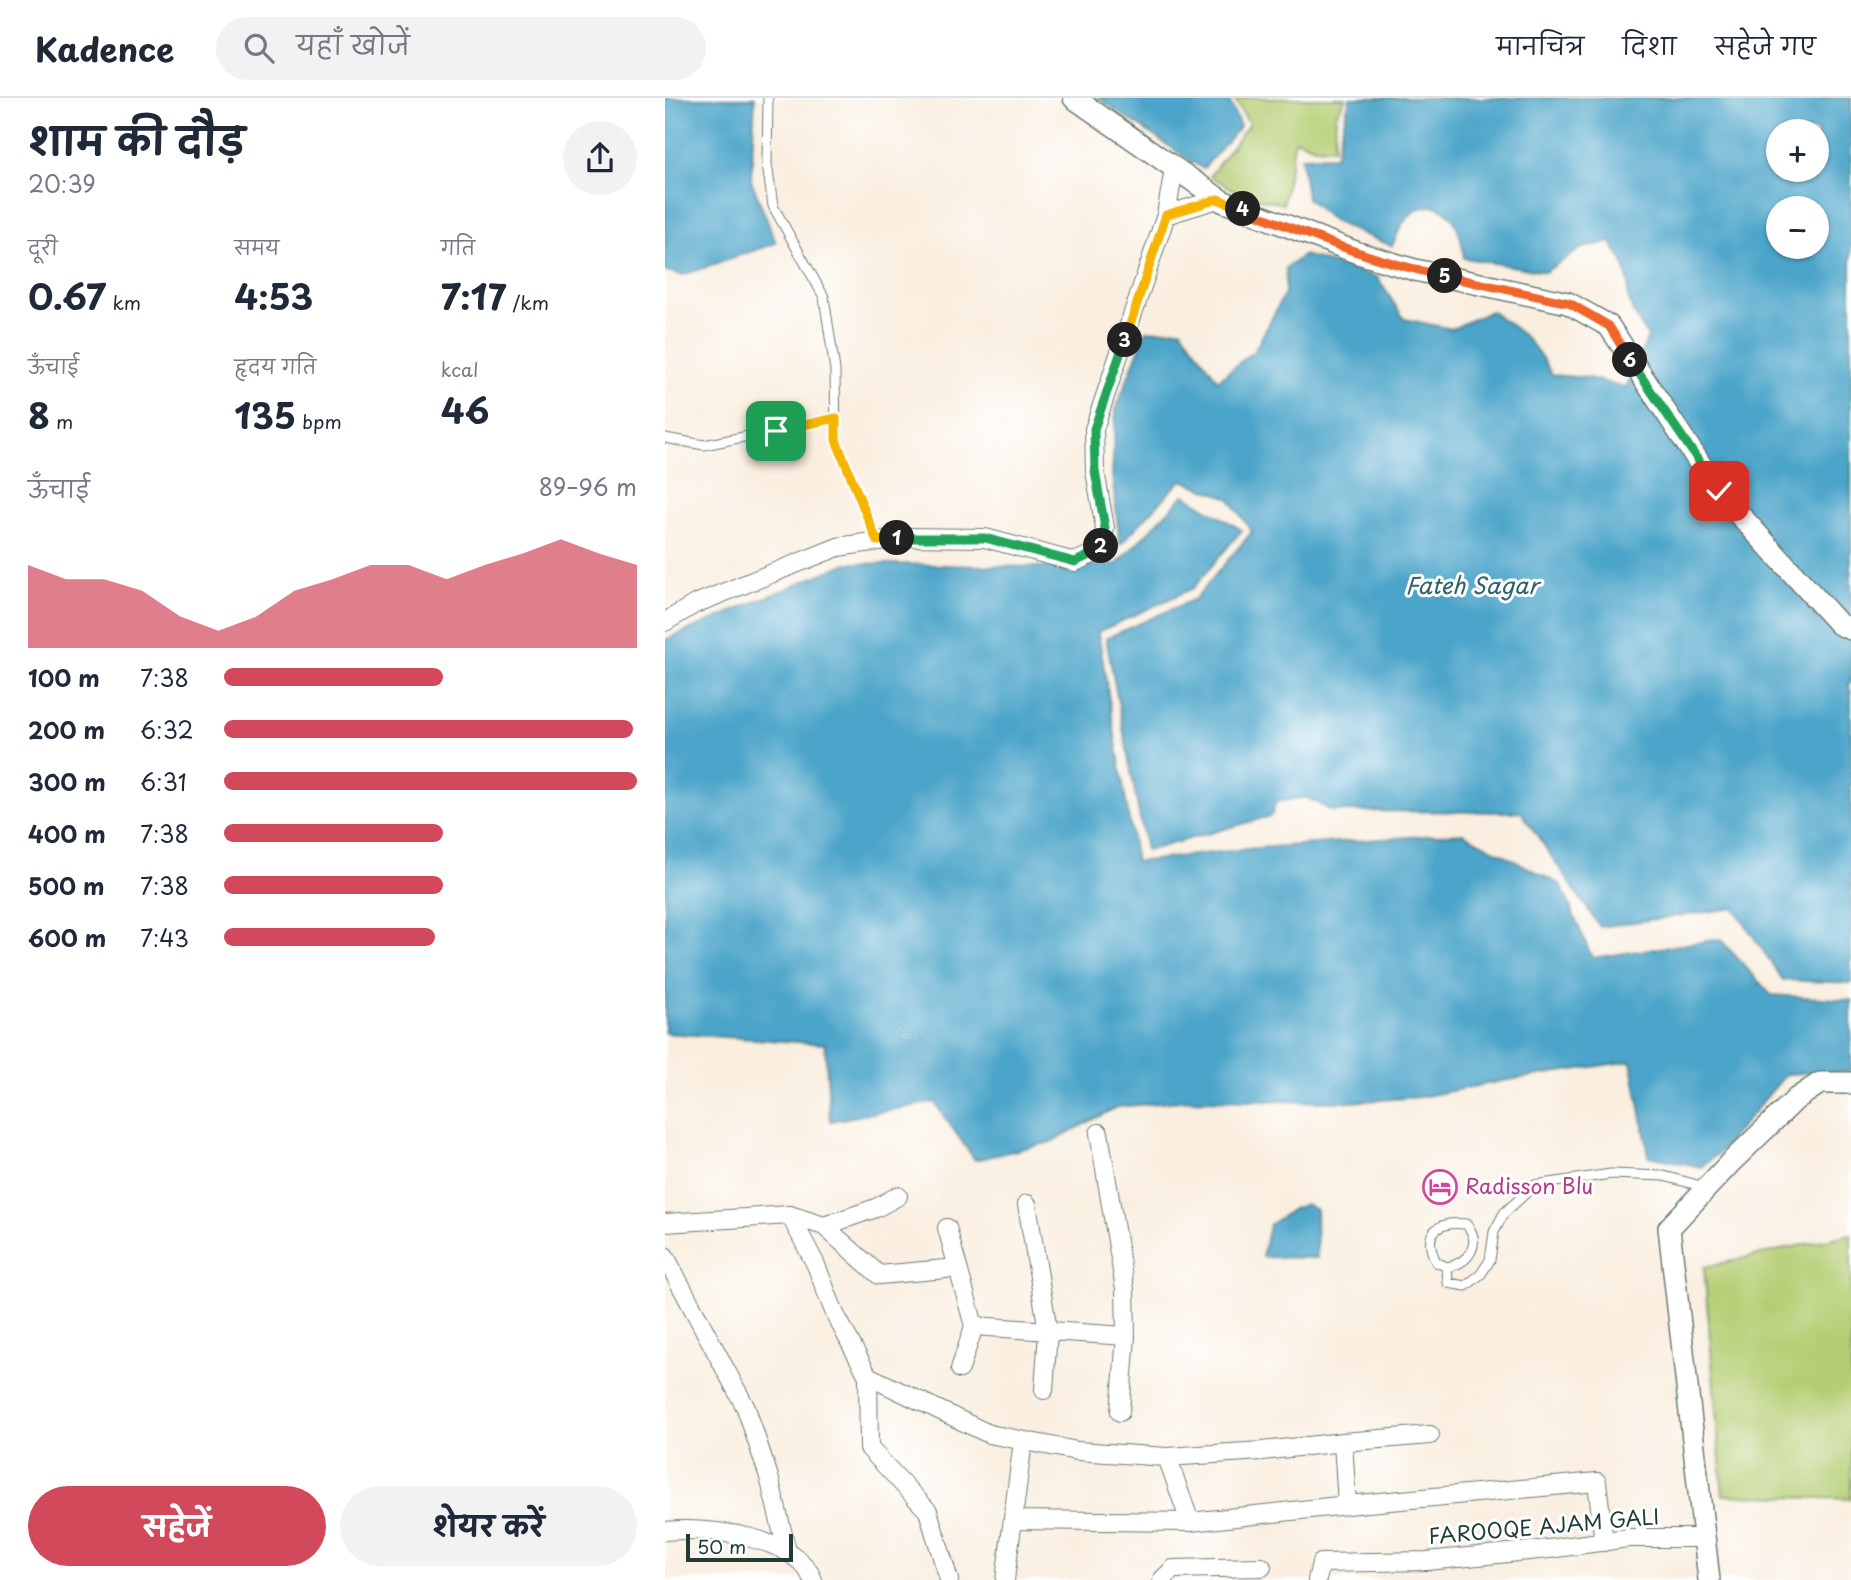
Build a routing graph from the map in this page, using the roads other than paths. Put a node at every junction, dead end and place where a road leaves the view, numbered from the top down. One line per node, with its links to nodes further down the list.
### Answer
1 (768, 98): 6 (lane)
2 (1074, 98): 3 (street)
3 (1174, 169): 4 (street); 5 (street)
4 (1218, 199): 5 (street); 10 (street)
5 (1166, 215): 8 (street)
6 (836, 418): 7 (lane); 8 (lane)
7 (665, 438)
8 (877, 541): 9 (street)
9 (665, 622)
10 (1851, 629)
11 (1851, 1083): 13 (street)
12 (1099, 1133): 25 (street)
13 (1707, 1188): 21 (lane); 38 (street)
14 (898, 1196): 18 (street)
15 (1027, 1204): 24 (street)
16 (790, 1215): 17 (street); 18 (street); 27 (street)
17 (665, 1223)
18 (824, 1226): 22 (street)
19 (947, 1228): 22 (street)
20 (665, 1256): 40 (street)
21 (1447, 1267): 21 (lane)
22 (957, 1268): 23 (street)
23 (974, 1326): 24 (street); 26 (street)
24 (1048, 1331): 25 (street); 28 (street)
25 (1126, 1336): 29 (street)
26 (960, 1369)
27 (868, 1376): 31 (street); 43 (street)
28 (1044, 1390)
29 (1120, 1412)
30 (1430, 1436): 32 (street)
31 (1023, 1441): 33 (street); 35 (street)
32 (1343, 1442): 33 (street); 34 (street)
33 (1167, 1457): 36 (street)
34 (1347, 1505): 36 (street); 39 (street)
35 (1013, 1520): 36 (street); 44 (street)
36 (1189, 1522)
37 (665, 1531): 40 (street)
38 (1704, 1538): 39 (street, FAROOQE AJAM GALI); 47 (street)
39 (1604, 1542): 46 (street, FAROOQE AJAM GALI)
40 (787, 1551): 42 (street)
41 (1262, 1567): 45 (street)
42 (813, 1580)
43 (949, 1580)
44 (1005, 1580)
45 (1163, 1580)
46 (1317, 1580)
47 (1709, 1580)

